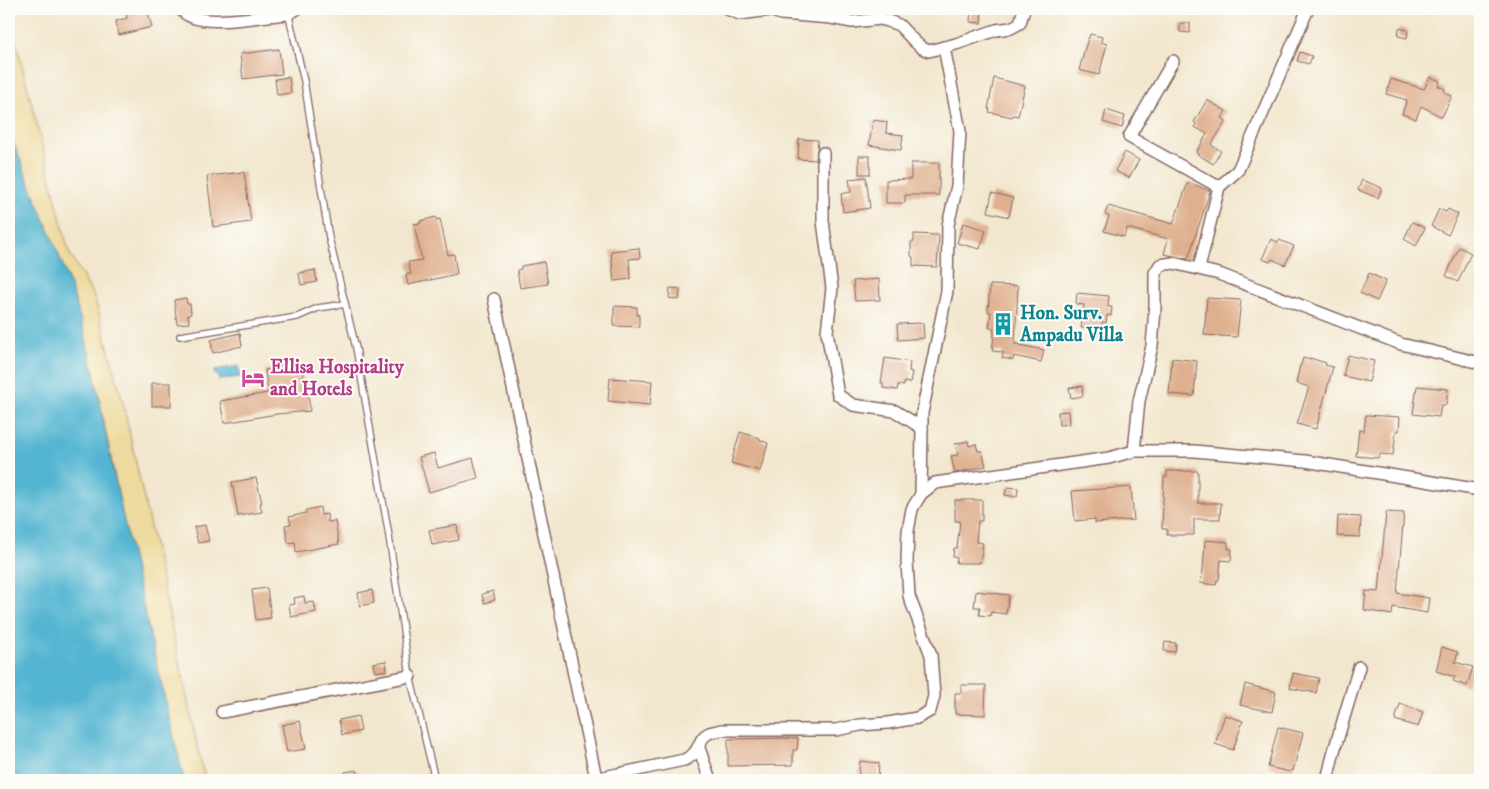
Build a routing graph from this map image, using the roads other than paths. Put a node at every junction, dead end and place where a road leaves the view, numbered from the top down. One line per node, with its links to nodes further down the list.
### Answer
1 (181, 9): 5 (street)
2 (727, 9): 6 (street)
3 (1024, 9): 6 (street)
4 (1308, 9): 9 (street)
5 (291, 11): 12 (lane)
6 (944, 47): 15 (street)
7 (1173, 61): 9 (street)
8 (823, 152): 15 (street)
9 (1219, 188): 10 (street)
10 (1198, 268): 14 (street); 16 (street)
11 (494, 299): 23 (street)
12 (345, 304): 13 (lane); 20 (lane)
13 (180, 336)
14 (1480, 363)
15 (922, 428): 18 (street)
16 (1134, 451): 17 (street); 18 (street)
17 (1480, 490)
18 (921, 494): 22 (street)
19 (1359, 667): 26 (street)
20 (410, 676): 21 (street); 24 (lane)
21 (222, 712)
22 (699, 748): 23 (street); 25 (street)
23 (593, 779)
24 (435, 780)
25 (710, 780)
26 (1327, 780)

